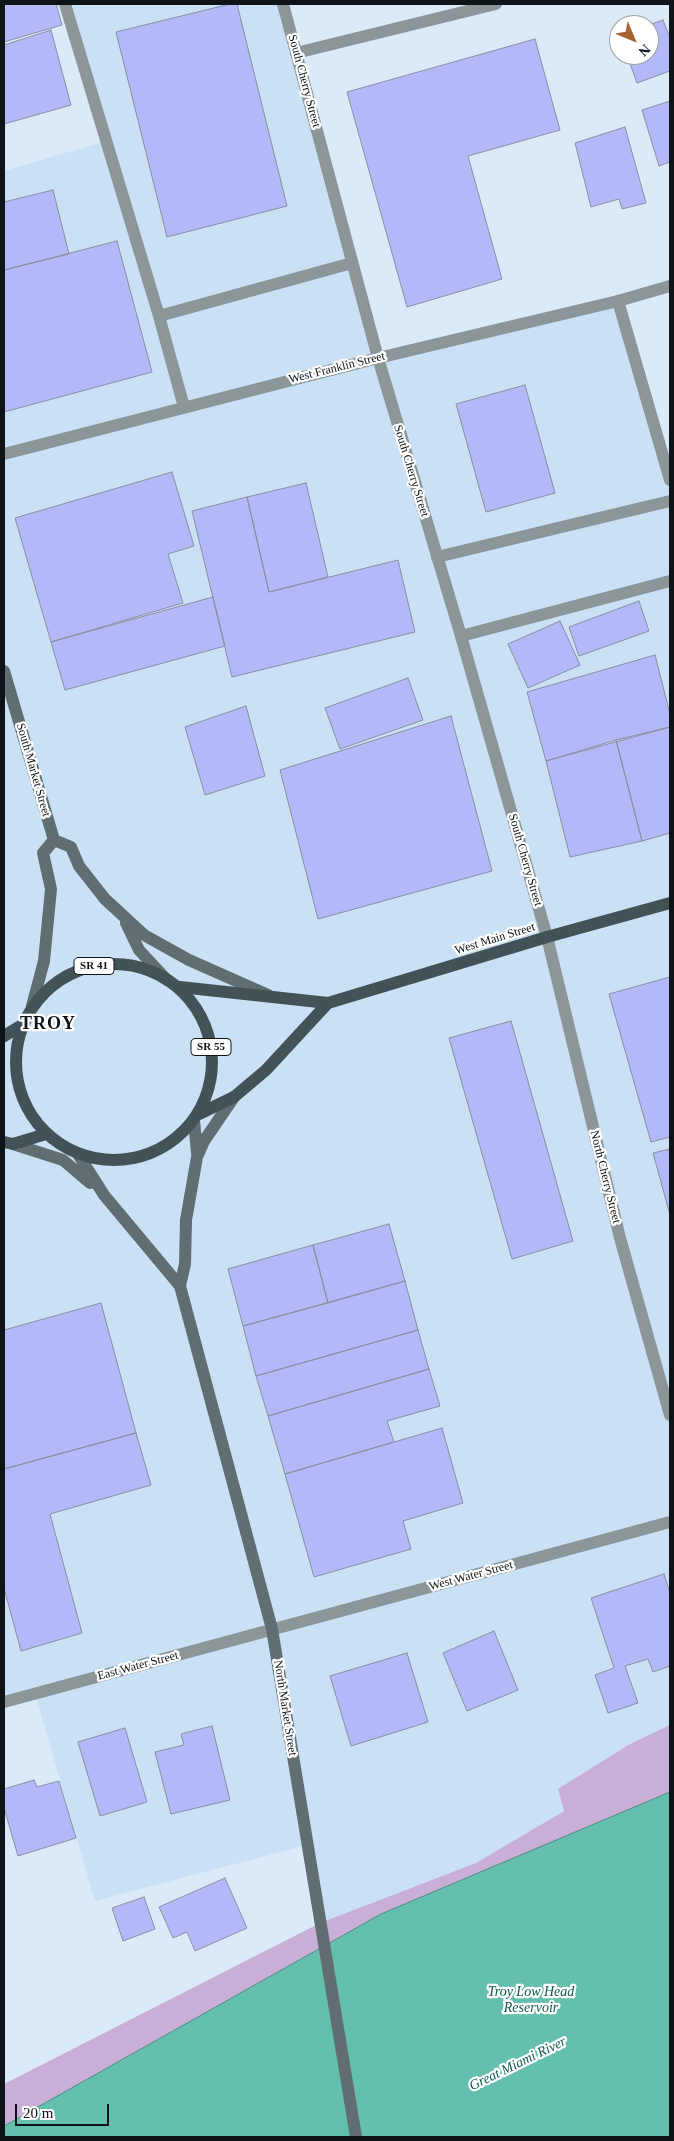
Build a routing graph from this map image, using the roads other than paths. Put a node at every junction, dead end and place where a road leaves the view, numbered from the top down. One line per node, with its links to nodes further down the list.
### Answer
1 (65, 4): 8 (street)
2 (283, 4): 4 (street, South Cherry Street)
3 (496, 4): 4 (street)
4 (296, 53): 5 (street, South Cherry Street)
5 (352, 263): 8 (street); 9 (street, South Cherry Street)
6 (670, 286): 7 (street, West Franklin Street)
7 (618, 301): 9 (street, West Franklin Street); 12 (street)
8 (159, 316): 10 (street)
9 (378, 358): 10 (street, West Franklin Street); 14 (street, South Cherry Street)
10 (184, 407): 11 (street, West Franklin Street)
11 (4, 454)
12 (670, 480)
13 (670, 502): 14 (street)
14 (437, 557): 16 (street, South Cherry Street)
15 (670, 581): 16 (street)
16 (461, 636): 21 (street, South Cherry Street)
17 (4, 670): 18 (main road, South Market Street)
18 (54, 840): 20 (main road); 26 (main road)
19 (670, 903): 21 (main road, West Main Street)
20 (122, 916): 22 (main road); 24 (main road)
21 (547, 937): 25 (main road, West Main Street); 37 (street, North Cherry Street)
22 (167, 980): 23 (main road); 26 (main road, SR 41)
23 (180, 987): 24 (main road); 30 (main road, SR 55)
24 (275, 998): 25 (main road)
25 (328, 1003): 29 (main road)
26 (32, 1006): 27 (main road)
27 (24, 1024): 28 (main road); 31 (main road)
28 (4, 1036)
29 (234, 1097): 30 (main road); 34 (main road)
30 (197, 1117): 33 (main road); 34 (main road)
31 (46, 1134): 32 (main road); 33 (main road)
32 (9, 1143): 35 (main road)
33 (78, 1154): 35 (main road)
34 (198, 1158): 36 (main road)
35 (104, 1195): 36 (main road)
36 (180, 1286): 39 (main road, North Market Street)
37 (670, 1415)
38 (670, 1522): 39 (street, West Water Street)
39 (272, 1629): 40 (street, East Water Street); 41 (main road, North Market Street)
40 (4, 1702)
41 (356, 2137)

